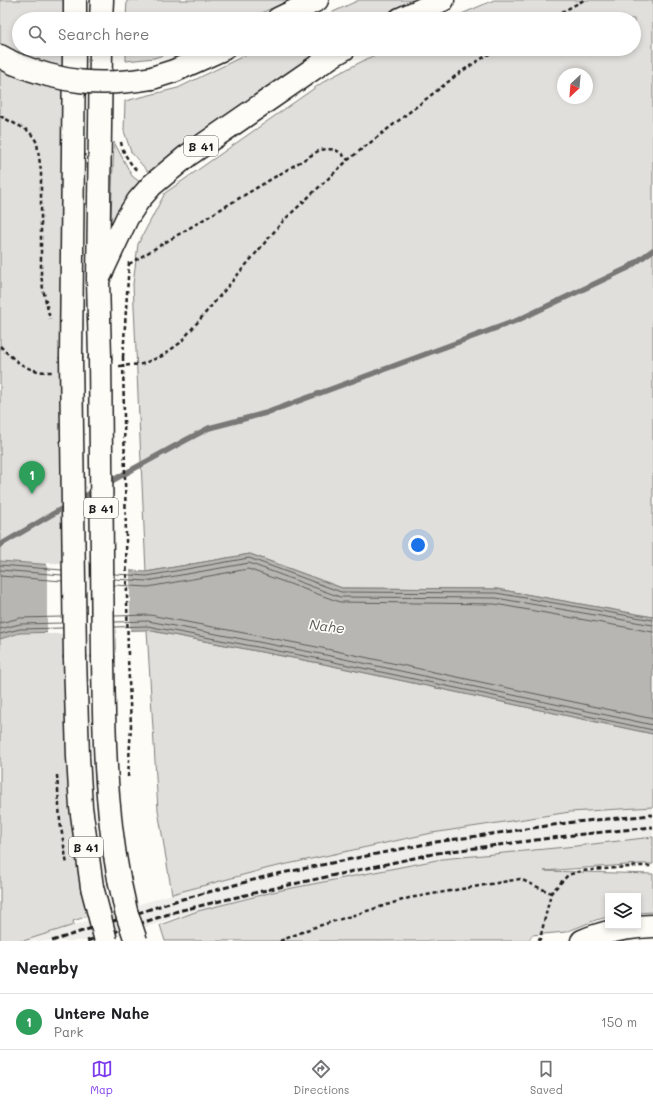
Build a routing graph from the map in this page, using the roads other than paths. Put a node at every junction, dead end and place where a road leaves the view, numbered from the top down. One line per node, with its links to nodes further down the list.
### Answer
1 (75, 0): 5 (main road)
2 (102, 0): 6 (main road)
3 (318, 0): 7 (main road)
4 (443, 0): 8 (main road)
5 (75, 12)
6 (101, 12)
7 (293, 12)
8 (416, 12)
9 (74, 56): 16 (main road, B 41, bridge)
10 (101, 56): 14 (main road, B 41)
11 (207, 56): 13 (main road, bridge)
12 (333, 56): 14 (main road, B 41)
13 (6, 59)
14 (98, 280): 17 (main road, B 41, bridge)
15 (653, 926): 18 (main road)
16 (106, 941)
17 (136, 941)
18 (582, 941)

